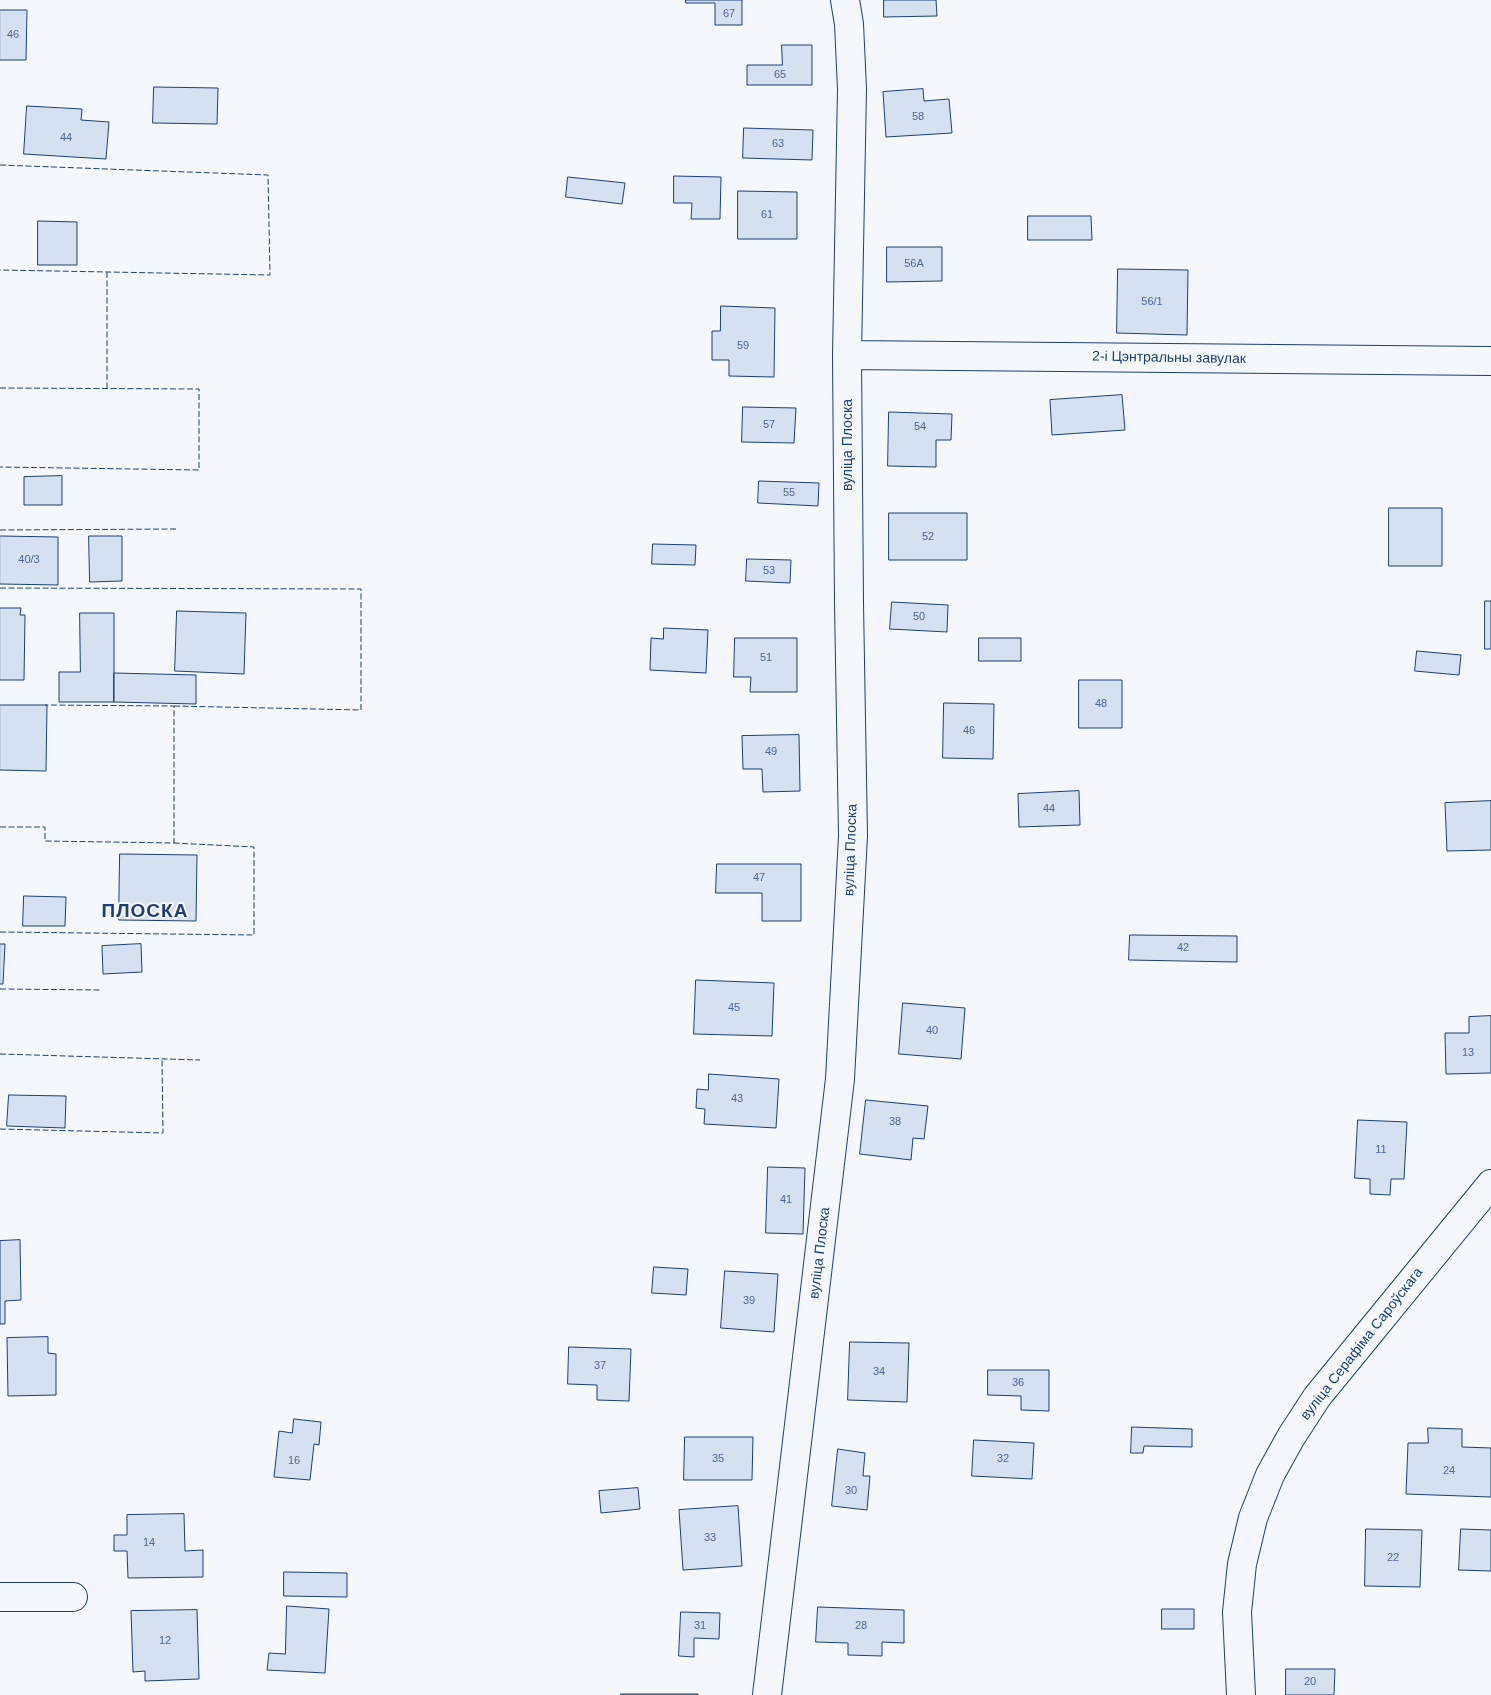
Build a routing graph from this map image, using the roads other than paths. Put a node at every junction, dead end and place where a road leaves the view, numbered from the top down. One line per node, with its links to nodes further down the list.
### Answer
1 (845, 0): 2 (street, вуліца Плоска)
2 (847, 355): 3 (street, 2-і Цэнтральны завулак); 7 (street, вуліца Плоска)
3 (1491, 361)
4 (1491, 1184): 8 (street, вуліца Серафіма Сароўскага)
5 (0, 1597): 6 (street)
6 (73, 1597)
7 (766, 1695)
8 (1241, 1695)

